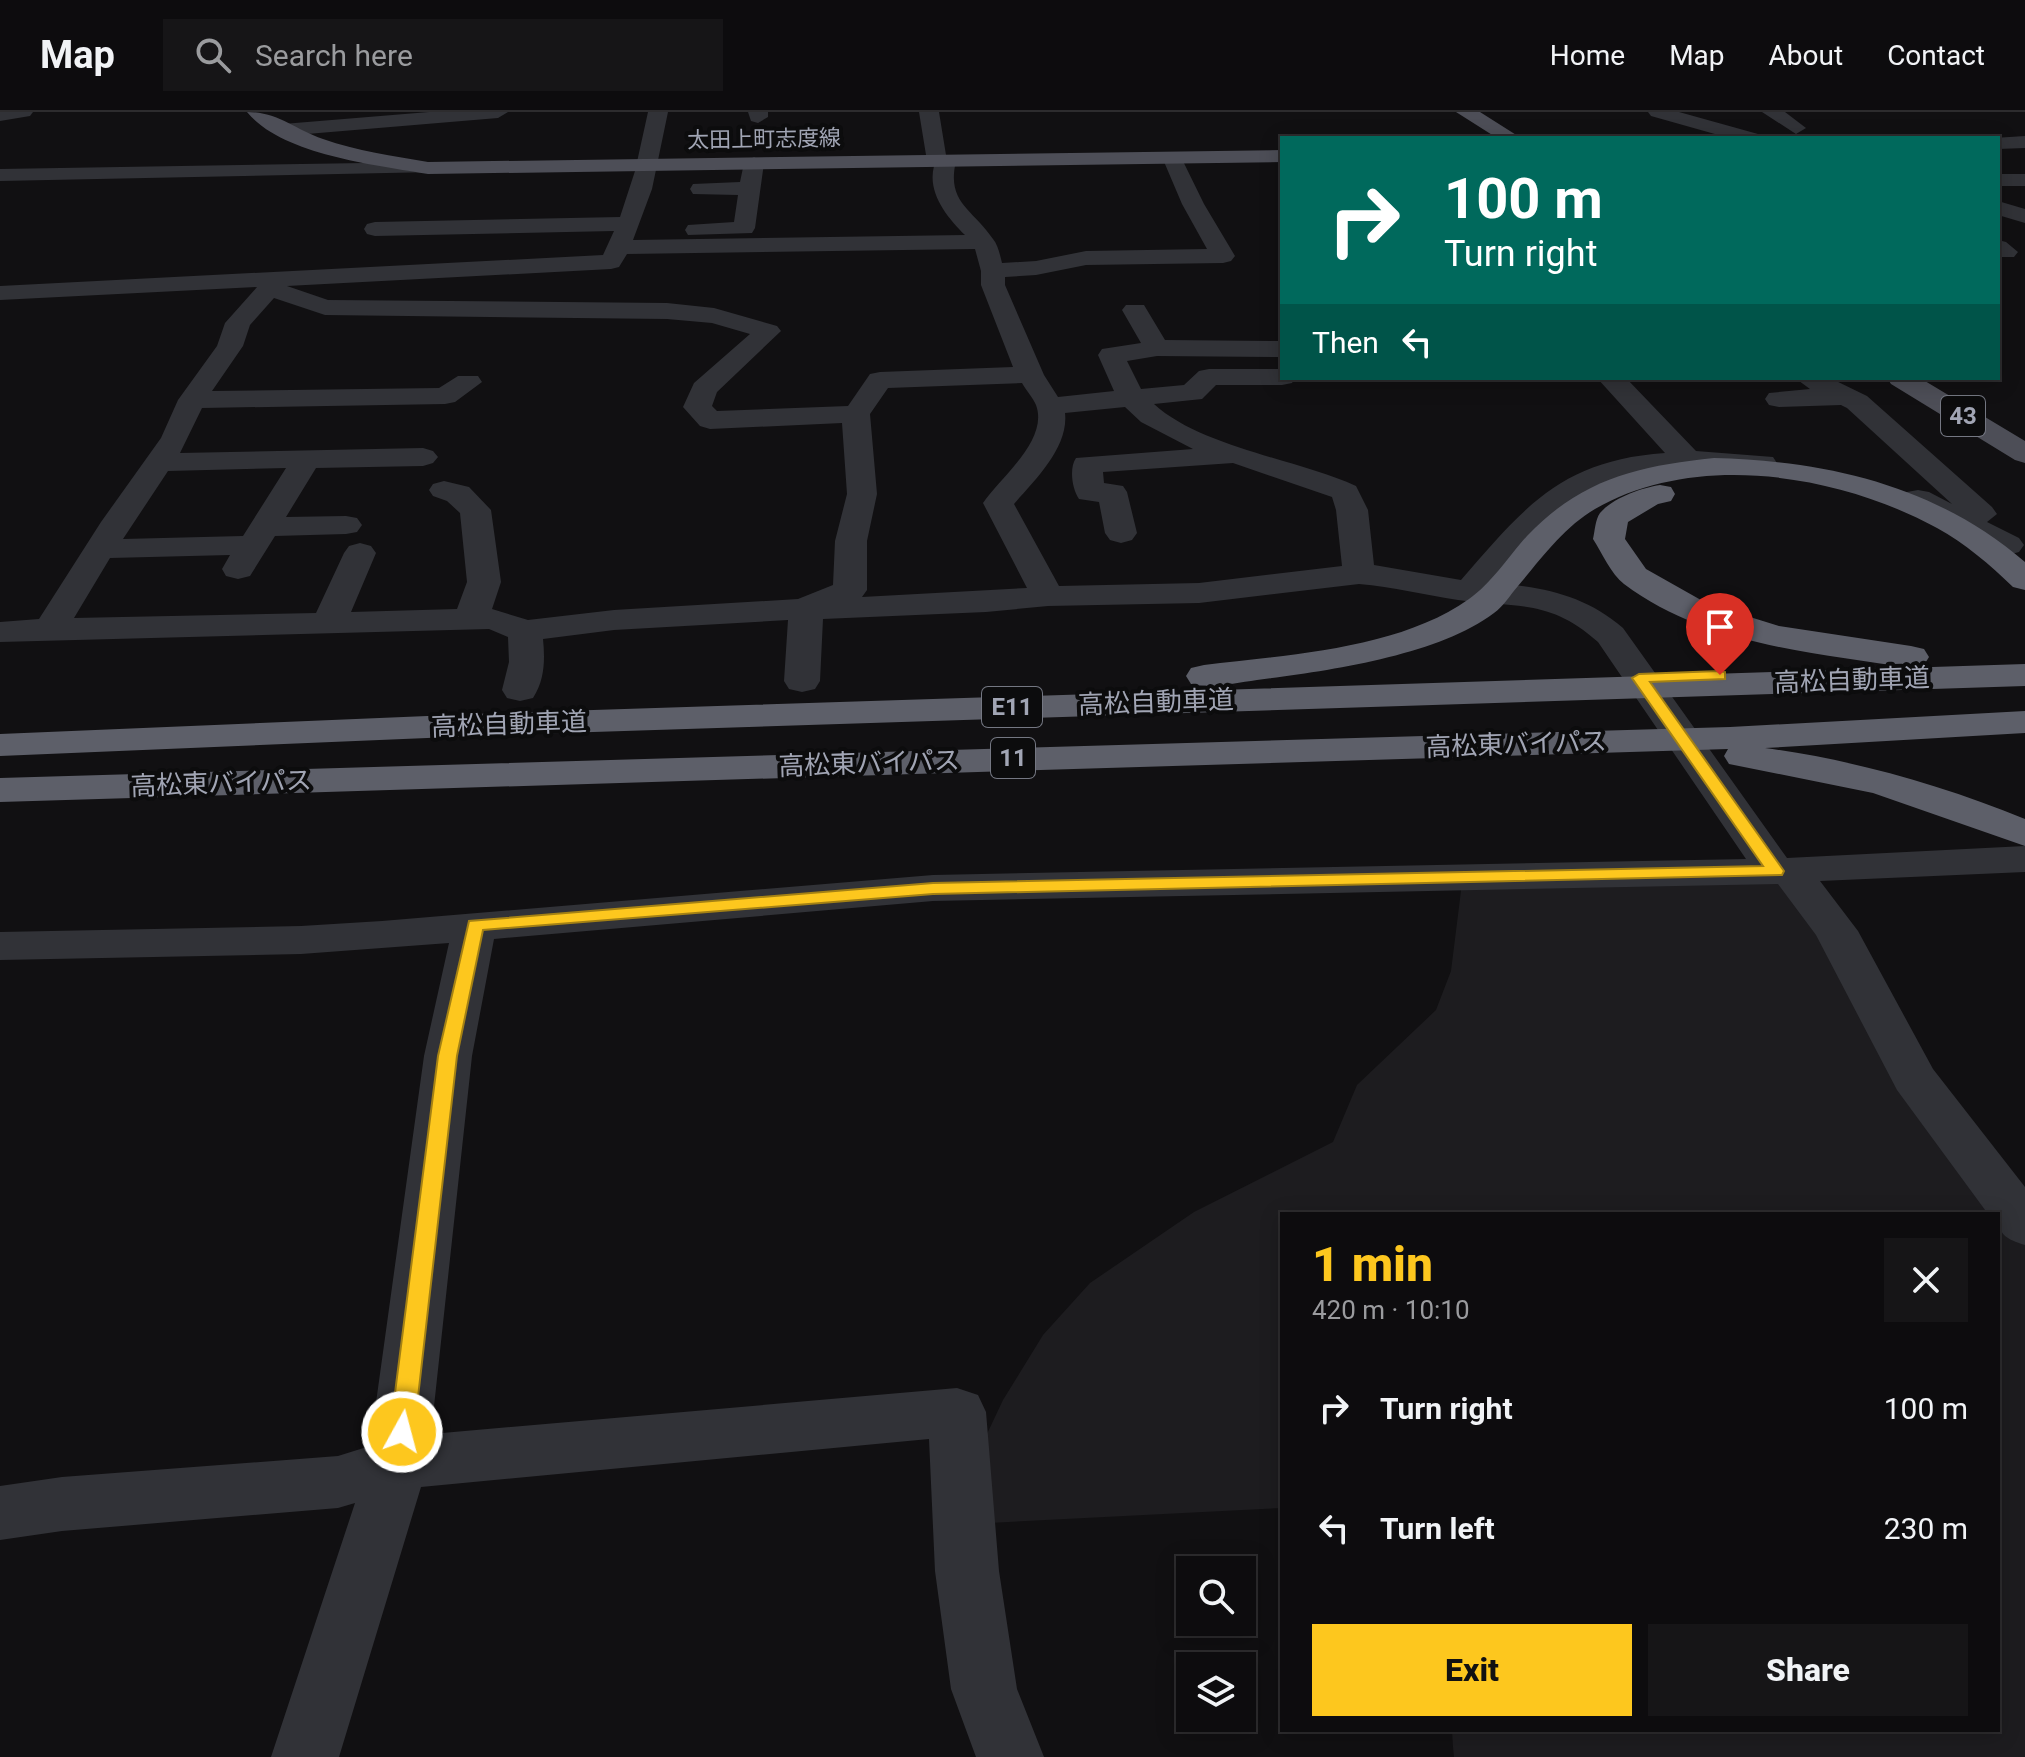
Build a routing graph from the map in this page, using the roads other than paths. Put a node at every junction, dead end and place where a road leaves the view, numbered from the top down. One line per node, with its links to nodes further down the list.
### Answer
1 (23, 112): 10 (street)
2 (257, 112): 12 (main road, 太田上町志度線)
3 (498, 112): 12 (street)
4 (658, 112): 22 (street)
5 (929, 112): 20 (street)
6 (1445, 112): 13 (main road)
7 (1466, 112): 14 (main road)
8 (1658, 112): 15 (street)
9 (1772, 112): 11 (street)
10 (0, 115)
11 (1796, 128)
12 (283, 130): 23 (main road, 太田上町志度線)
13 (1484, 136)
14 (1508, 136)
15 (1744, 136)
16 (2025, 142): 17 (street)
17 (2000, 143)
18 (1280, 156): 19 (main road, 太田上町志度線)
19 (1172, 157): 20 (main road, 太田上町志度線); 39 (street)
20 (942, 161): 21 (main road, 太田上町志度線); 39 (street)
21 (754, 163): 22 (main road, 太田上町志度線); 27 (street)
22 (648, 165): 23 (main road, 太田上町志度線); 33 (street)
23 (428, 168): 24 (street)
24 (0, 175)
25 (2000, 180): 26 (street)
26 (2025, 180)
27 (751, 188): 28 (street); 31 (street)
28 (701, 189)
29 (2000, 209): 30 (street)
30 (2025, 216)
31 (745, 221): 32 (street); 35 (street)
32 (690, 222)
33 (630, 224): 34 (street); 37 (street)
34 (432, 227): 36 (street); 38 (street)
35 (792, 227)
36 (375, 229)
37 (619, 247): 39 (street); 40 (street)
38 (417, 253)
39 (988, 256): 45 (street)
40 (274, 283): 41 (street); 55 (street); 57 (street)
41 (0, 293)
42 (1135, 310): 43 (street)
43 (1157, 348): 44 (street); 53 (street)
44 (1280, 349)
45 (1030, 375): 56 (street); 57 (street)
46 (1280, 377): 53 (street)
47 (1613, 380): 63 (street)
48 (1813, 380): 51 (street)
49 (1904, 380): 59 (main road, 43)
50 (468, 382): 52 (street)
51 (1846, 396): 54 (street); 69 (street)
52 (397, 397): 55 (street); 58 (street)
53 (1131, 398): 56 (street); 60 (street)
54 (1779, 399)
55 (192, 400): 64 (street)
56 (1050, 406): 73 (street)
57 (856, 414): 74 (street)
58 (379, 426)
59 (2025, 454)
60 (1239, 455): 66 (street); 70 (street)
61 (423, 457): 62 (street)
62 (307, 459): 64 (street); 67 (street)
63 (1688, 460): 69 (street); 72 (street)
64 (159, 462): 68 (street)
65 (444, 490): 76 (street)
66 (1121, 533)
67 (251, 547): 68 (street); 77 (street)
68 (101, 549): 78 (street)
69 (2017, 553)
70 (1359, 574): 72 (street); 73 (street)
71 (2025, 580): 88 (highway)
72 (1469, 591): 83 (street)
73 (1048, 596): 74 (street)
74 (806, 609): 79 (street); 84 (street)
75 (2025, 612): 81 (highway)
76 (471, 619): 77 (street); 79 (street)
77 (329, 622): 78 (street)
78 (50, 629): 80 (street)
79 (525, 631): 85 (street)
80 (0, 632)
81 (2025, 666): 83 (highway)
82 (2025, 675): 88 (highway, 高松自動車道 / E11)
83 (1639, 678): 90 (highway); 91 (street)
84 (802, 681)
85 (520, 690)
86 (2025, 701): 89 (highway, 高松自動車道 / E11)
87 (2025, 722): 91 (highway, 高松東バイパス / 11)
88 (499, 724): 92 (highway, 高松自動車道 / E11)
89 (1232, 725): 93 (highway, 高松自動車道 / E11); 95 (highway)
90 (0, 726)
91 (1682, 739): 94 (highway, 高松東バイパス / 11); 97 (street)
92 (0, 745)
93 (0, 767)
94 (0, 790)
95 (2025, 834)
96 (2025, 859): 97 (street)
97 (1783, 871): 98 (street); 100 (street)
98 (475, 925): 99 (street); 101 (street)
99 (0, 946)
100 (2025, 1225)
101 (398, 1463): 102 (street); 103 (street); 104 (street)
102 (0, 1513)
103 (305, 1757)
104 (1010, 1757)

